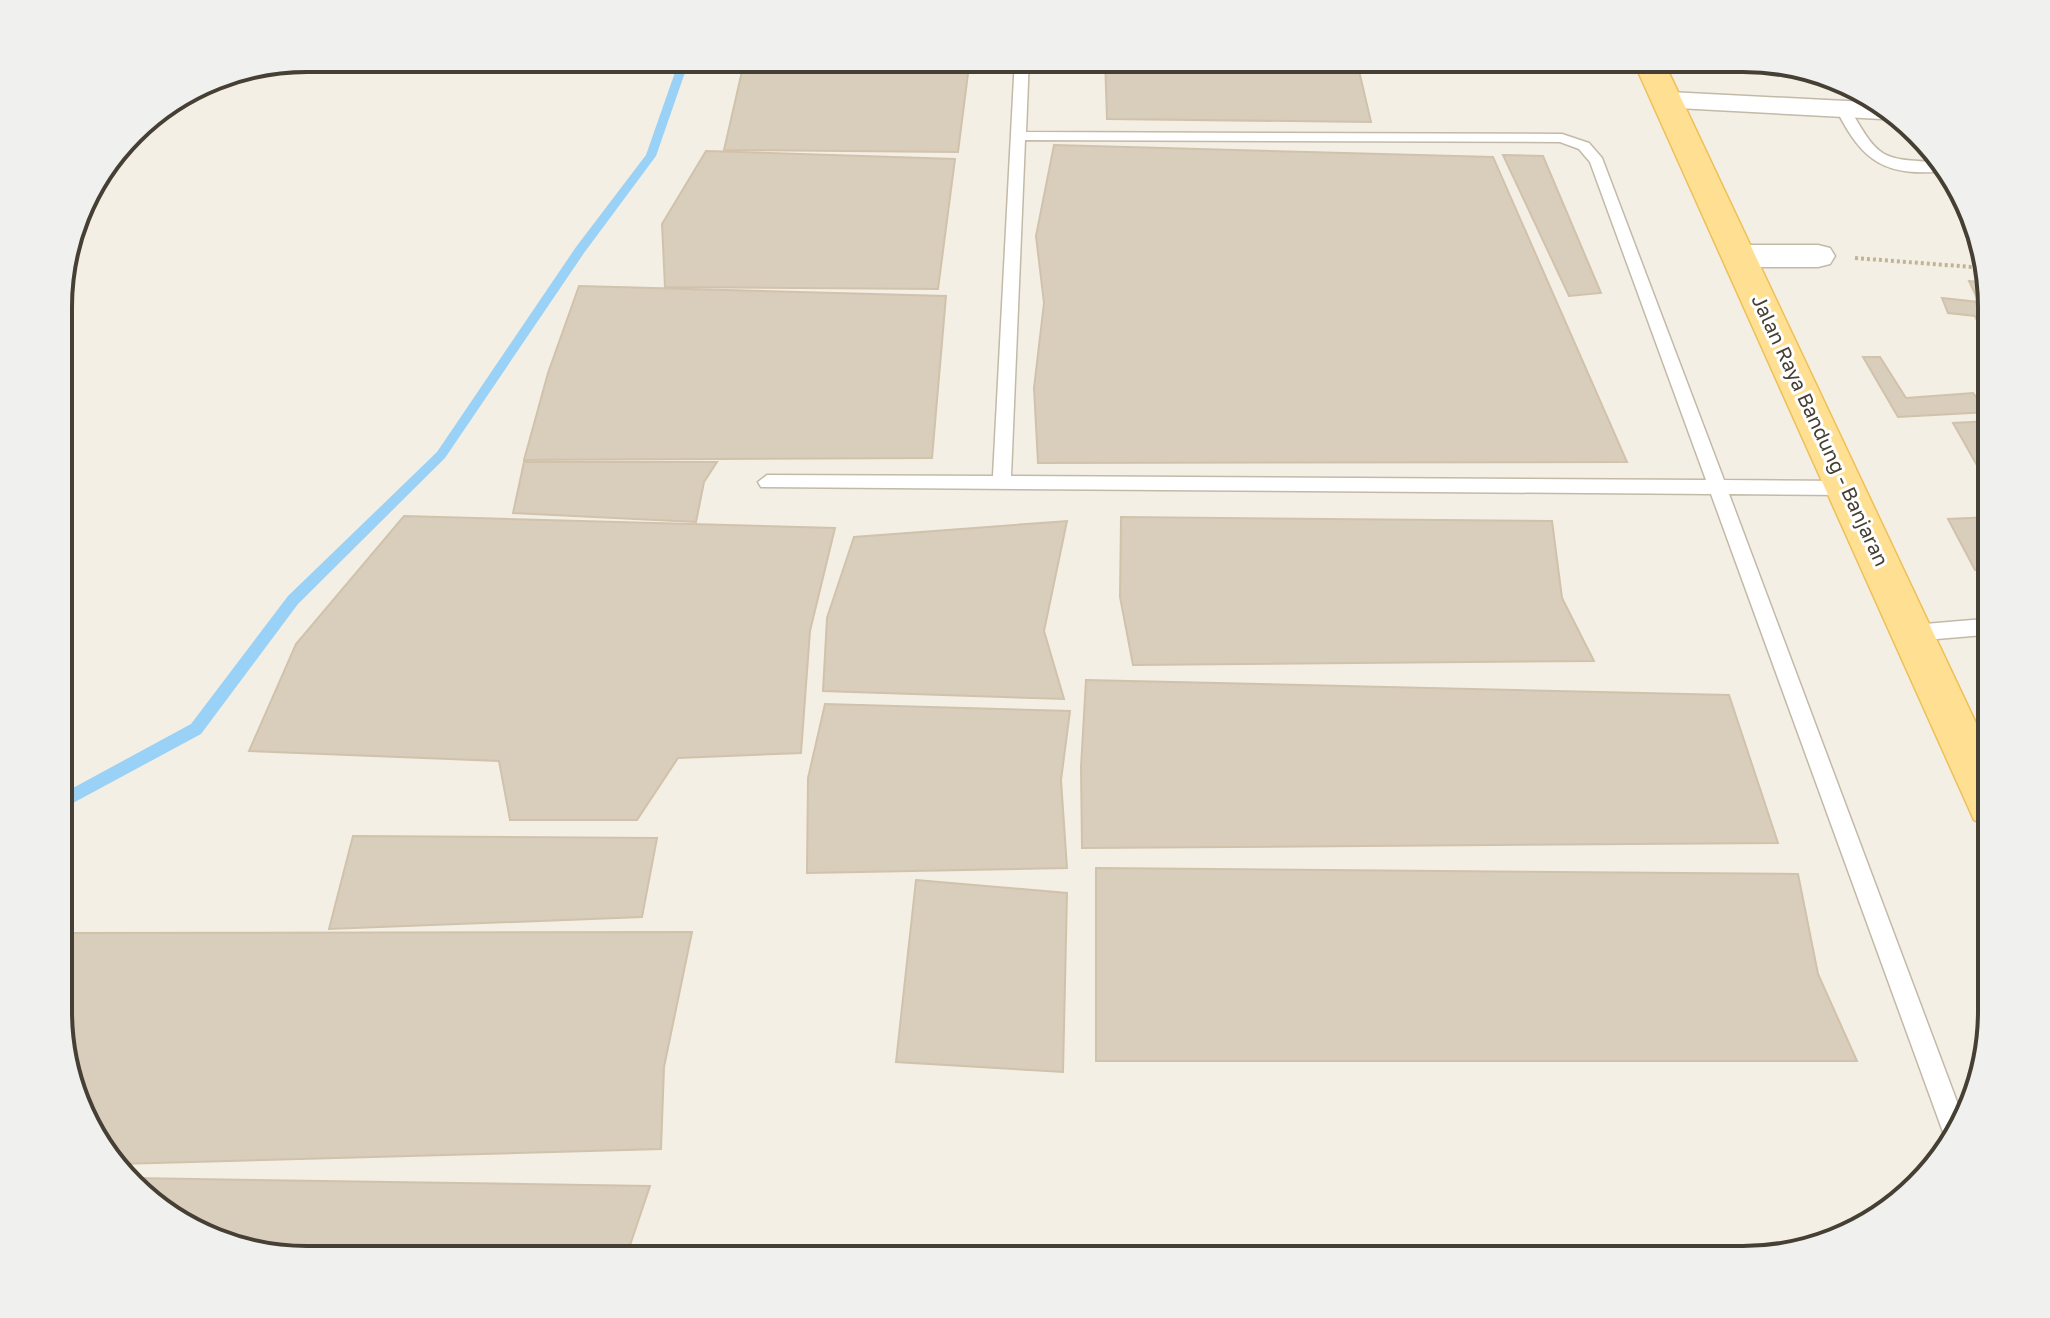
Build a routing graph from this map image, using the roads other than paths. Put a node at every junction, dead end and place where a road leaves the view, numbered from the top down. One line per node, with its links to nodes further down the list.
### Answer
1 (1021, 72): 6 (lane)
2 (1663, 72): 3 (main road, Jalan Raya Bandung - Banjaran)
3 (1696, 101): 4 (street); 8 (main road, Jalan Raya Bandung - Banjaran)
4 (1843, 109): 5 (street); 7 (lane)
5 (1873, 111)
6 (1018, 136): 11 (lane); 12 (lane)
7 (1931, 166)
8 (1741, 256): 9 (street); 13 (main road, Jalan Raya Bandung - Banjaran)
9 (1801, 256)
10 (767, 482): 11 (lane)
11 (1002, 483): 12 (lane)
12 (1716, 486): 13 (lane); 17 (lane)
13 (1847, 488): 15 (main road, Jalan Raya Bandung - Banjaran)
14 (1977, 628): 15 (lane)
15 (1913, 633): 16 (main road, Jalan Raya Bandung - Banjaran)
16 (1977, 774)
17 (1951, 1119)

